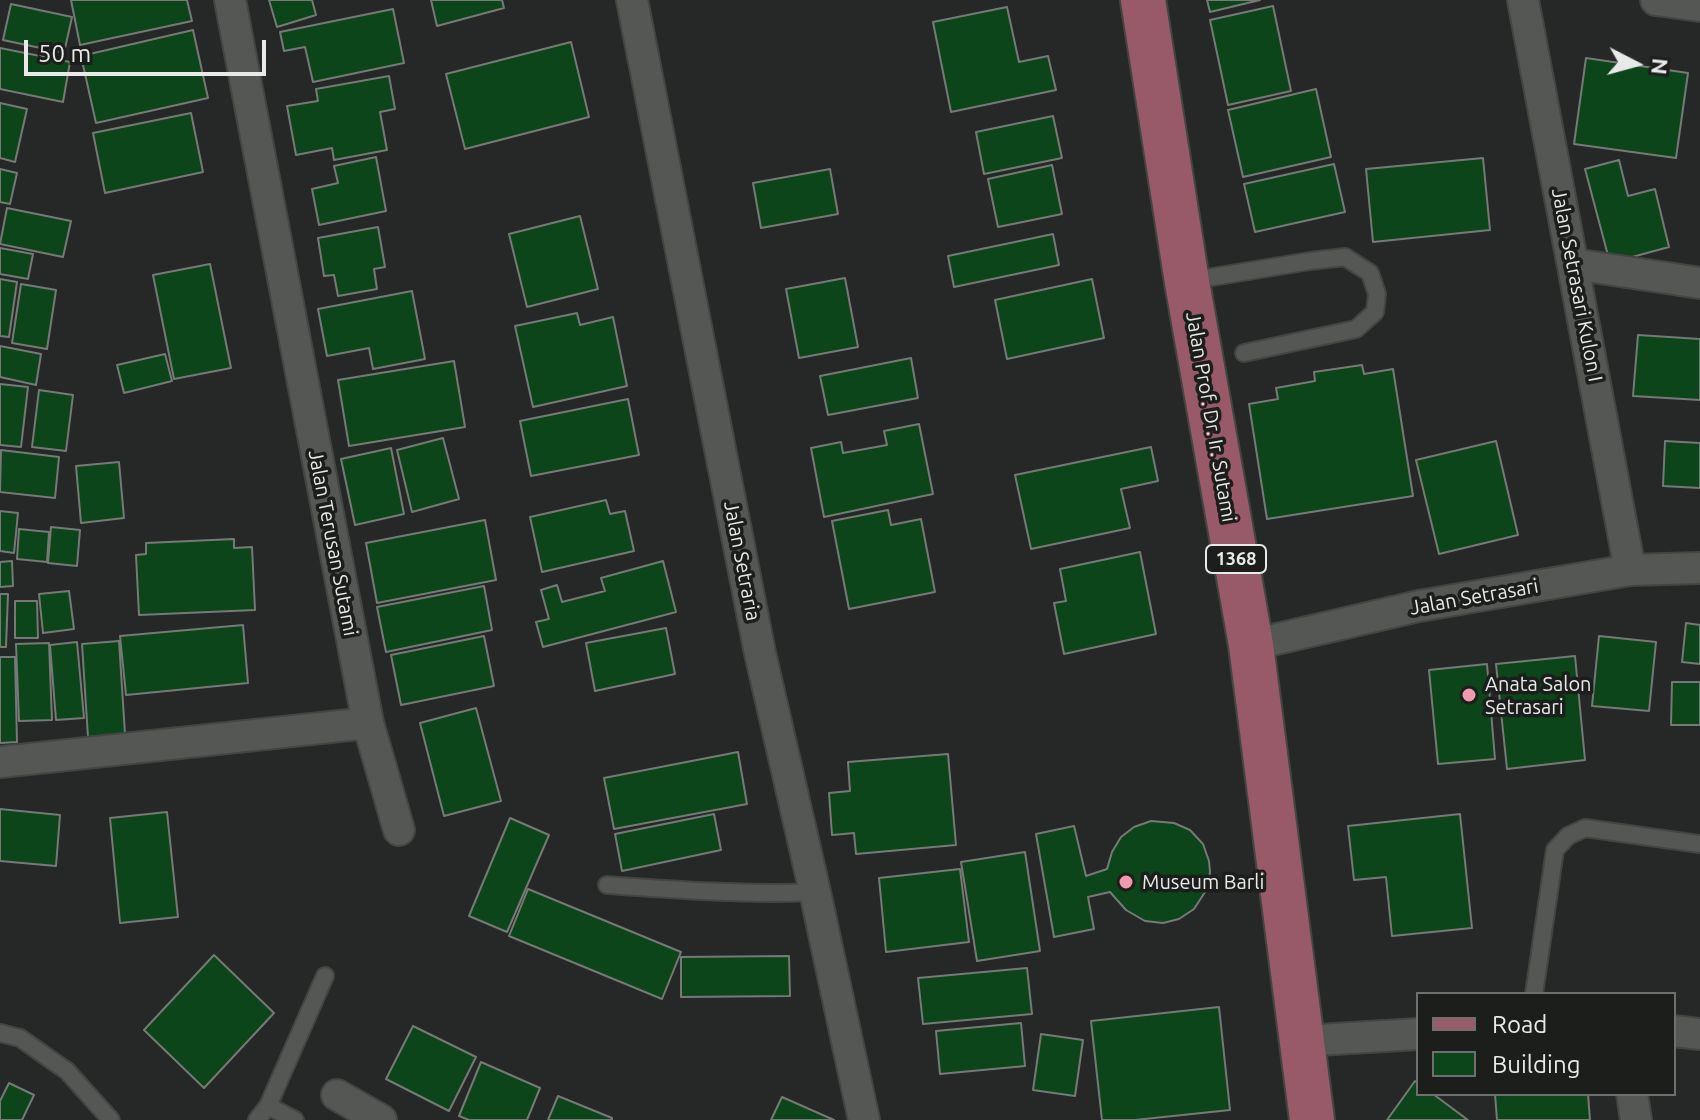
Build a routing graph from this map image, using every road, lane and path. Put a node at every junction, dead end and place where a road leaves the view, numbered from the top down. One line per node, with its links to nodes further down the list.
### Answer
1 (230, 0): 14 (street, Jalan Terusan Sutami)
2 (632, 0): 19 (street, Jalan Setraria)
3 (1143, 0): 8 (main road, Jalan Prof. Dr. Ir. Sutami / 1368)
4 (1523, 0): 7 (street, Jalan Setrasari Kulon I)
5 (1656, 0): 6 (street)
6 (1700, 6)
7 (1573, 264): 9 (street); 12 (street, Jalan Setrasari Kulon I)
8 (1187, 282): 10 (lane); 13 (main road, Jalan Prof. Dr. Ir. Sutami / 1368)
9 (1700, 283)
10 (1244, 353)
11 (1700, 568): 12 (street, Jalan Setrasari)
12 (1630, 570): 13 (street, Jalan Setrasari)
13 (1251, 645): 26 (main road, Jalan Prof. Dr. Ir. Sutami / 1368)
14 (368, 723): 15 (street); 16 (street, Jalan Terusan Sutami)
15 (0, 762)
16 (399, 830)
17 (1700, 844): 21 (lane)
18 (607, 885): 19 (lane)
19 (815, 892): 34 (street, Jalan Setraria)
20 (325, 976): 29 (lane)
21 (1534, 992)
22 (1676, 1031): 25 (street)
23 (0, 1033): 30 (lane)
24 (1416, 1034): 26 (street)
25 (1700, 1034)
26 (1301, 1041): 35 (main road, Jalan Prof. Dr. Ir. Sutami / 1368)
27 (337, 1095): 33 (street)
28 (1632, 1096): 36 (street)
29 (268, 1106): 31 (lane); 32 (lane)
30 (111, 1120)
31 (257, 1120)
32 (295, 1120)
33 (381, 1120)
34 (864, 1120)
35 (1312, 1120)
36 (1636, 1120)

